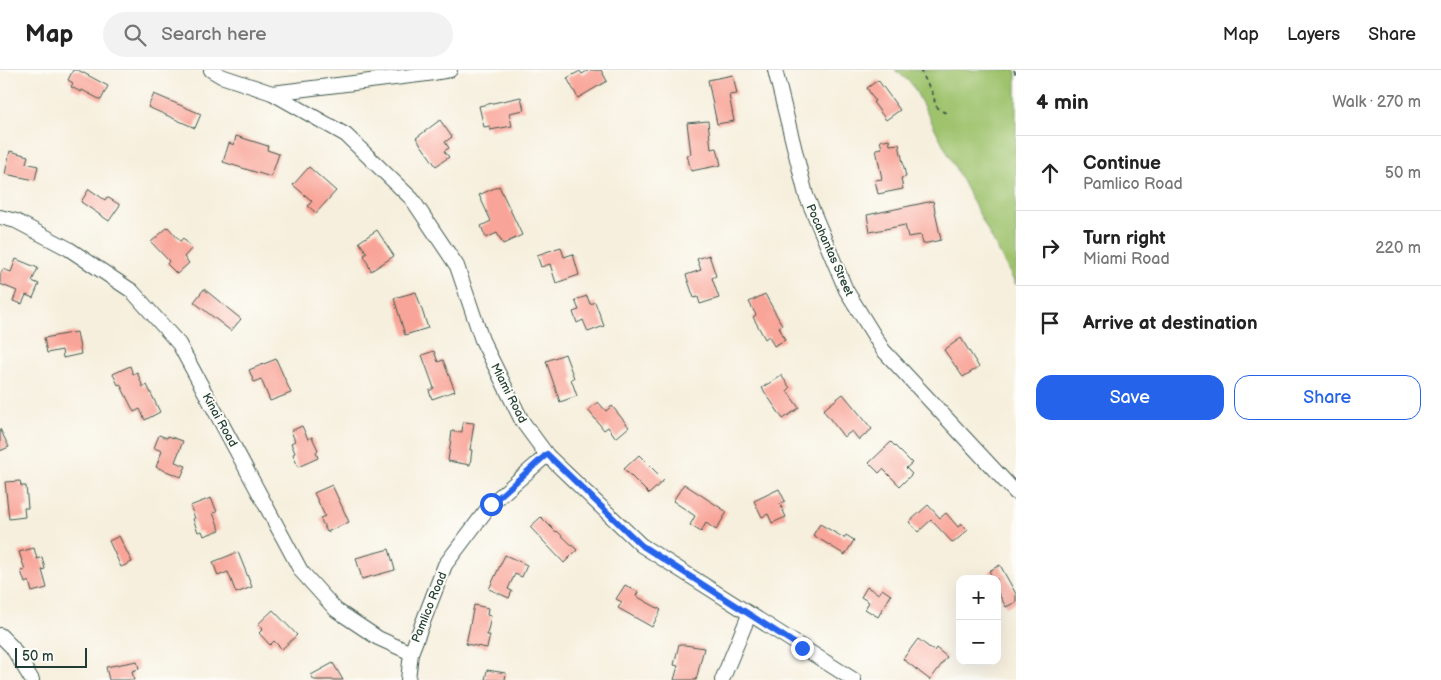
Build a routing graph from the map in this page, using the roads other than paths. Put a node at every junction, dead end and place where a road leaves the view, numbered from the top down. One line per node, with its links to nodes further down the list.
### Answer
1 (211, 70): 4 (street)
2 (450, 70): 4 (street)
3 (775, 70): 7 (street, Pocahantas Street)
4 (272, 93): 6 (street, Miami Road)
5 (0, 217): 10 (street, Kinai Road)
6 (547, 454): 8 (street, Miami Road); 10 (street, Pamlico Road)
7 (1016, 493)
8 (749, 615): 13 (street); 14 (street, Miami Road)
9 (0, 635): 11 (street)
10 (410, 653): 12 (street, Pamlico Road)
11 (32, 680)
12 (408, 680)
13 (722, 680)
14 (854, 680)

